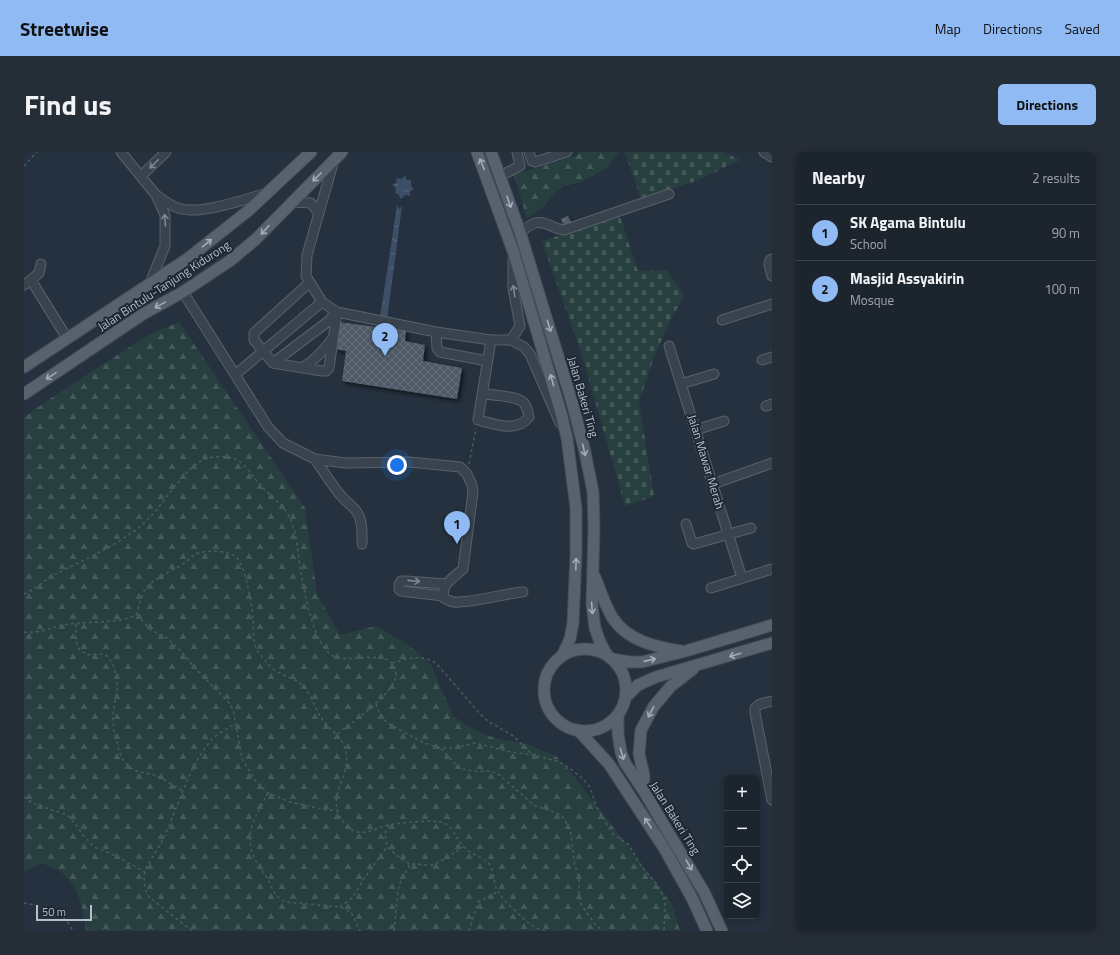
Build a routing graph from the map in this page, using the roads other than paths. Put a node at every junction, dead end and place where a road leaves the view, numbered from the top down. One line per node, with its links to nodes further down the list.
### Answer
1 (121, 152): 13 (street)
2 (166, 152): 13 (street, one-way to 13)
3 (311, 152): 15 (main road, Jalan Bintulu-Tanjung Kidurong)
4 (342, 152): 12 (main road, Jalan Bintulu-Tanjung Kidurong)
5 (477, 152): 21 (main road, one-way to 5)
6 (491, 152): 14 (main road, Jalan Bakeri Ting)
7 (516, 152): 14 (street)
8 (529, 152): 9 (street)
9 (567, 152)
10 (764, 152): 11 (street)
11 (772, 157)
12 (334, 160): 18 (main road, Jalan Bintulu-Tanjung Kidurong, one-way to 18); 19 (street)
13 (141, 176): 17 (street)
14 (500, 176): 20 (main road, Jalan Bakeri Ting, one-way to 20)
15 (267, 193): 17 (street); 26 (main road, Jalan Bintulu-Tanjung Kidurong, one-way to 15)
16 (669, 194): 20 (street)
17 (156, 195): 26 (street, one-way to 17)
18 (292, 202): 19 (street); 28 (main road, Jalan Bintulu-Tanjung Kidurong, one-way to 28)
19 (318, 212): 27 (street)
20 (520, 232): 62 (main road, Jalan Bakeri Ting, one-way to 62)
21 (513, 251): 37 (street, one-way to 21); 53 (main road, one-way to 21)
22 (771, 259): 24 (street)
23 (40, 264): 25 (street)
24 (772, 276)
25 (28, 283): 35 (street)
26 (150, 283): 35 (main road, Jalan Bintulu-Tanjung Kidurong)
27 (309, 283): 29 (street); 39 (street)
28 (183, 292): 46 (street); 49 (main road, Jalan Bintulu-Tanjung Kidurong, one-way to 49)
29 (322, 302): 31 (street); 39 (street)
30 (772, 304): 32 (street)
31 (336, 312): 33 (street); 34 (street); 43 (street)
32 (722, 320)
33 (436, 332): 36 (street); 42 (street)
34 (334, 337): 45 (street); 45 (street)
35 (67, 338): 44 (main road, Jalan Bintulu-Tanjung Kidurong)
36 (491, 340): 37 (street); 42 (street)
37 (511, 340): 53 (street)
38 (670, 346): 48 (street, Jalan Mawar Merah)
39 (263, 351): 43 (street); 46 (street)
40 (772, 357): 41 (street)
41 (762, 360)
42 (487, 361): 50 (street)
43 (273, 363): 45 (street)
44 (24, 367)
45 (302, 368)
46 (236, 374): 54 (street)
47 (714, 374): 48 (street)
48 (681, 384): 52 (street, Jalan Mawar Merah)
49 (24, 394)
50 (483, 394): 50 (street)
51 (724, 421): 52 (street)
52 (696, 430): 56 (street, Jalan Mawar Merah)
53 (567, 438): 71 (main road, one-way to 53)
54 (315, 458): 60 (street); 64 (street)
55 (772, 463): 56 (street)
56 (713, 484): 59 (street, Jalan Mawar Merah)
57 (686, 524): 59 (street)
58 (751, 528): 59 (street)
59 (729, 535): 63 (street, Jalan Mawar Merah)
60 (362, 544)
61 (772, 569): 63 (street)
62 (593, 571): 70 (main road); 72 (main road, Jalan Bakeri Ting, one-way to 72)
63 (742, 578): 65 (street)
64 (446, 584): 67 (street); 67 (street, one-way to 64)
65 (711, 588)
66 (523, 592): 67 (street)
67 (443, 596)
68 (772, 625): 70 (main road)
69 (772, 643): 73 (main road, one-way to 73)
70 (686, 651): 72 (main road, one-way to 70)
71 (562, 656): 72 (main road); 77 (main road)
72 (610, 657): 74 (main road)
73 (698, 666): 74 (main road); 78 (main road, one-way to 78)
74 (626, 697): 76 (main road)
75 (772, 701): 79 (street)
76 (618, 715): 77 (main road); 78 (main road, Jalan Bakeri Ting, one-way to 78)
77 (578, 730): 80 (main road, Jalan Bakeri Ting, one-way to 77)
78 (643, 790): 81 (main road, Jalan Bakeri Ting, one-way to 81)
79 (772, 800)
80 (707, 931)
81 (722, 931)

